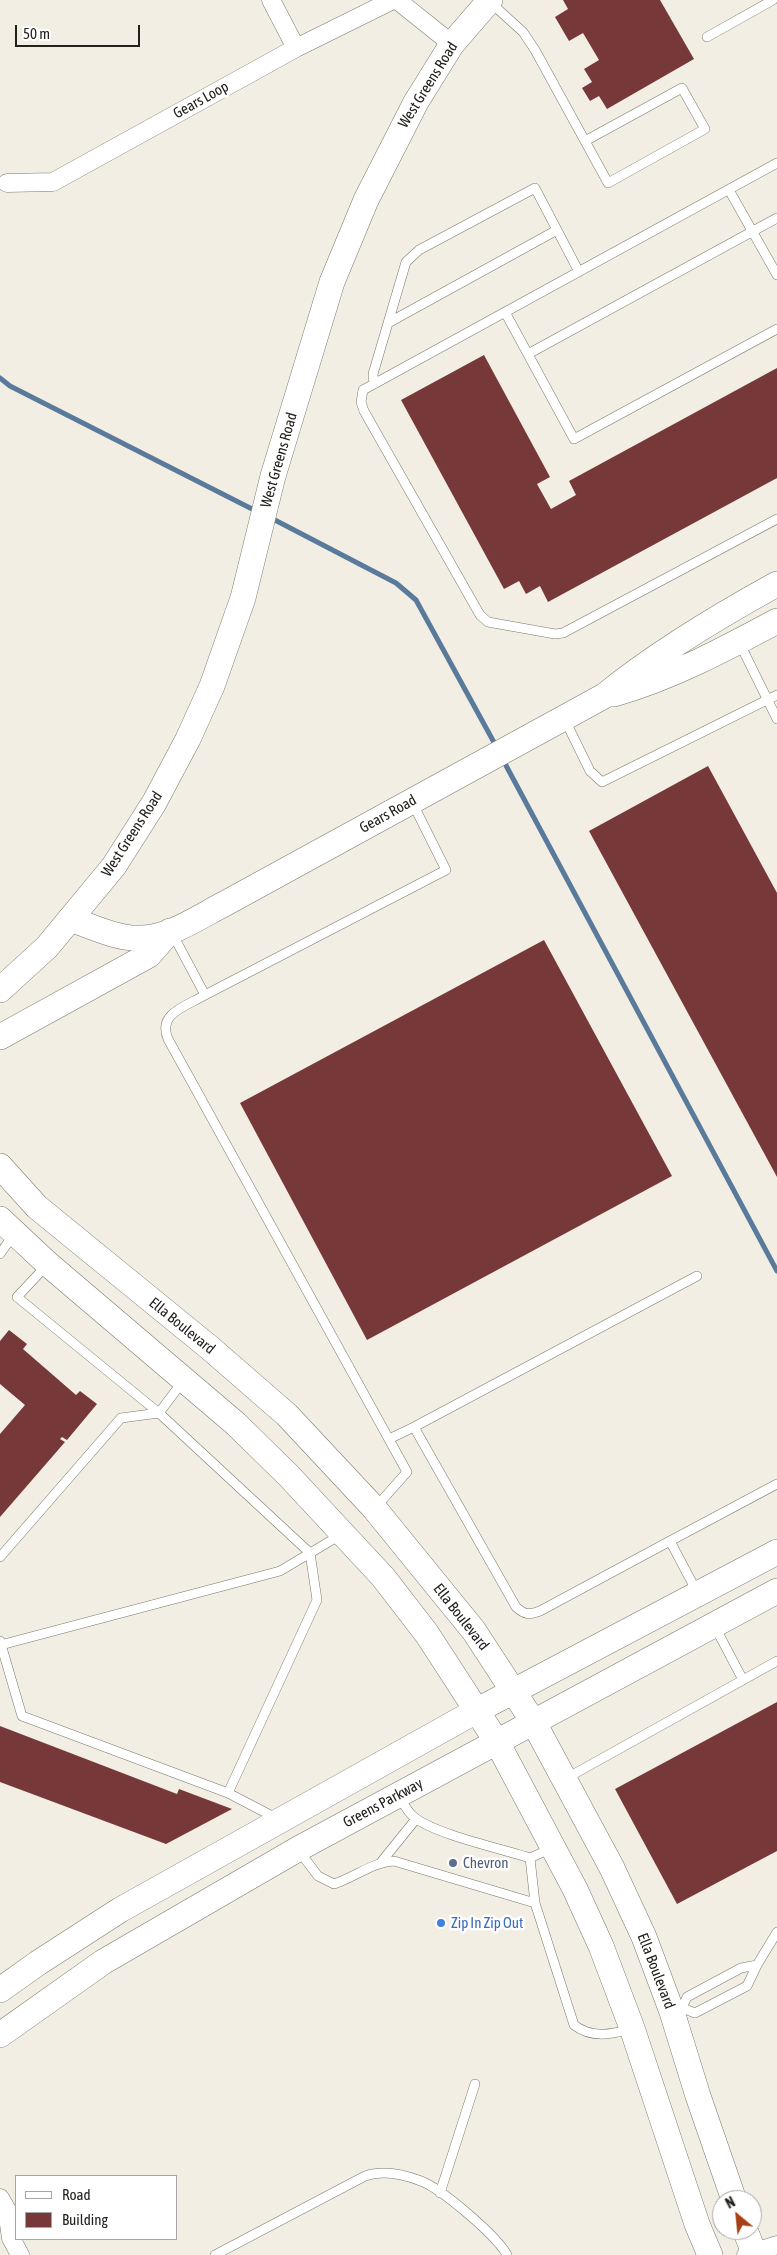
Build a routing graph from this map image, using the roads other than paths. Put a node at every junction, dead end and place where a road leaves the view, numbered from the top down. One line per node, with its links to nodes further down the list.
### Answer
1 (271, 0): 8 (street)
2 (393, 0): 8 (street, Gears Loop)
3 (397, 0): 7 (street)
4 (489, 0): 7 (main road, West Greens Road); 9 (lane)
5 (773, 0): 6 (lane)
6 (707, 37)
7 (452, 44): 33 (main road, West Greens Road)
8 (296, 48): 11 (street, Gears Loop)
9 (585, 141): 9 (lane)
10 (777, 164): 12 (lane)
11 (7, 183)
12 (729, 190): 15 (lane); 16 (lane)
13 (777, 218): 15 (lane)
14 (558, 230): 16 (lane); 19 (lane); 19 (lane)
15 (752, 232): 17 (lane); 21 (lane)
16 (579, 272): 18 (lane)
17 (777, 275)
18 (505, 312): 21 (lane); 22 (lane)
19 (388, 323): 22 (lane)
20 (777, 329): 21 (lane)
21 (528, 354)
22 (374, 384): 23 (lane)
23 (777, 518)
24 (777, 584): 28 (main road, Gears Road)
25 (777, 621): 26 (main road, Gears Road)
26 (739, 642): 28 (main road, Gears Road); 29 (lane)
27 (777, 695): 29 (lane)
28 (604, 696): 30 (main road, Gears Road)
29 (767, 700): 30 (lane); 31 (lane)
30 (564, 718): 32 (main road, Gears Road)
31 (777, 719)
32 (411, 801): 34 (main road, Gears Road); 36 (lane)
33 (70, 919): 34 (main road, Gears Road); 35 (main road)
34 (170, 931): 36 (lane); 37 (main road, Gears Road)
35 (0, 990)
36 (206, 995): 48 (lane)
37 (0, 1037)
38 (0, 1166): 39 (main road, Ella Boulevard)
39 (37, 1207): 40 (main road); 44 (main road, Ella Boulevard)
40 (7, 1227): 41 (lane); 42 (main road)
41 (0, 1254)
42 (48, 1264): 45 (main road); 46 (lane)
43 (697, 1276): 47 (lane)
44 (210, 1348): 45 (main road); 50 (main road, Ella Boulevard)
45 (184, 1380): 46 (lane); 51 (main road)
46 (159, 1413): 54 (lane); 55 (lane)
47 (414, 1427): 48 (lane); 52 (lane)
48 (389, 1439): 50 (lane)
49 (777, 1484): 52 (lane)
50 (374, 1508): 51 (main road); 62 (main road, Ella Boulevard)
51 (344, 1533): 54 (lane); 63 (main road)
52 (670, 1541): 57 (lane)
53 (777, 1552): 57 (main road)
54 (310, 1553): 59 (lane); 67 (lane)
55 (0, 1557)
56 (777, 1591): 58 (main road, Greens Parkway)
57 (698, 1595): 58 (main road); 62 (main road)
58 (714, 1625): 61 (lane); 64 (main road, Greens Parkway)
59 (1, 1643): 67 (lane)
60 (777, 1661): 61 (lane)
61 (743, 1680): 66 (lane)
62 (514, 1691): 63 (main road); 64 (main road, Ella Boulevard)
63 (476, 1711): 65 (main road); 70 (main road)
64 (534, 1723): 65 (main road, Greens Parkway); 66 (main road, Ella Boulevard)
65 (497, 1742): 68 (main road, Greens Parkway); 71 (main road)
66 (565, 1780): 79 (main road, Ella Boulevard)
67 (228, 1792): 70 (lane)
68 (398, 1795): 69 (lane); 72 (main road, Greens Parkway)
69 (416, 1819): 73 (lane); 74 (lane)
70 (281, 1820): 72 (main road); 78 (main road)
71 (553, 1847): 73 (lane); 80 (main road)
72 (298, 1849): 74 (lane); 81 (main road, Greens Parkway)
73 (530, 1858): 75 (lane)
74 (382, 1861): 75 (lane)
75 (535, 1903): 80 (lane)
76 (777, 1932): 77 (lane)
77 (757, 1964): 79 (lane); 79 (lane)
78 (0, 1990)
79 (677, 2010): 80 (main road); 83 (main road, Ella Boulevard)
80 (632, 2028): 92 (main road)
81 (0, 2035)
82 (475, 2084): 84 (lane)
83 (731, 2190)
84 (440, 2193): 90 (lane); 91 (lane)
85 (0, 2198): 86 (street)
86 (4, 2238): 89 (street)
87 (777, 2245): 88 (street)
88 (750, 2248)
89 (20, 2255)
90 (214, 2255)
91 (507, 2255)
92 (710, 2255)

